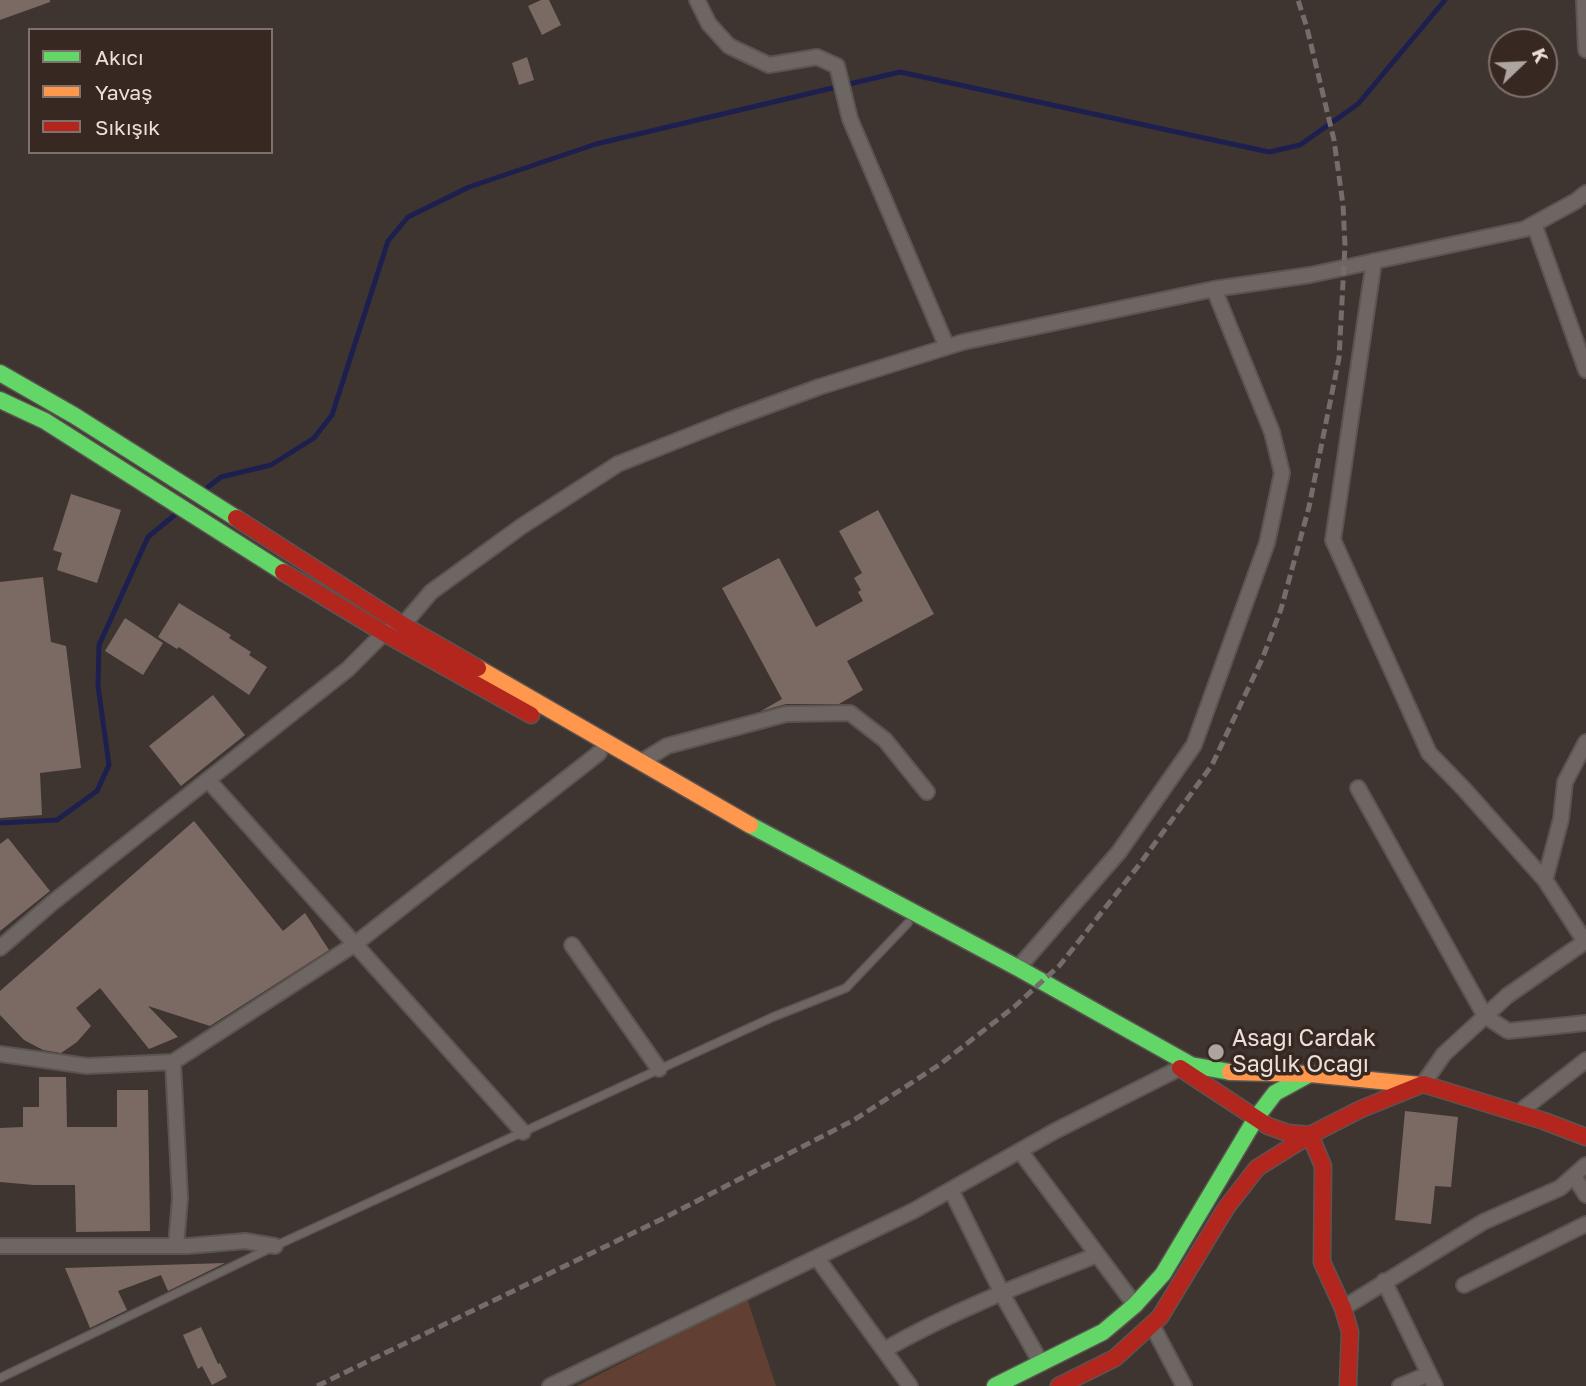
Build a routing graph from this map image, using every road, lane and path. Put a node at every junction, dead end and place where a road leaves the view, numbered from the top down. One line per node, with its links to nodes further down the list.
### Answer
1 (697, 0): 8 (street)
2 (1584, 0): 3 (street)
3 (1586, 50)
4 (1586, 193): 5 (street)
5 (1534, 224): 6 (street); 9 (street)
6 (1374, 261): 7 (street); 20 (street)
7 (1214, 289): 8 (street); 26 (street)
8 (947, 347): 12 (street)
9 (1586, 370)
10 (0, 373): 12 (main road)
11 (0, 400): 13 (main road)
12 (403, 625): 13 (street); 16 (main road)
13 (384, 634): 15 (main road); 17 (street)
14 (1586, 742): 20 (street)
15 (599, 753): 21 (main road); 23 (street)
16 (641, 762): 19 (street); 26 (main road)
17 (208, 780): 23 (street); 25 (street)
18 (1358, 788): 27 (street)
19 (927, 792)
20 (1545, 880): 22 (street)
21 (908, 923): 32 (main road); 33 (lane)
22 (1586, 942): 27 (street)
23 (355, 944): 31 (street); 38 (street)
24 (572, 945): 33 (street)
25 (0, 947)
26 (1018, 968): 34 (main road)
27 (1485, 1016): 28 (street); 35 (street)
28 (1586, 1024)
29 (0, 1054): 31 (street)
30 (1586, 1060): 36 (street)
31 (173, 1062): 48 (street)
32 (1180, 1068): 37 (main road); 41 (street)
33 (659, 1069): 38 (lane)
34 (1310, 1074): 35 (main road); 37 (main road)
35 (1422, 1085): 36 (main road); 39 (main road)
36 (1518, 1113): 40 (main road)
37 (1256, 1118): 39 (main road); 55 (main road)
38 (523, 1132): 49 (lane)
39 (1310, 1135): 56 (main road); 57 (main road)
40 (1586, 1137)
41 (1020, 1151): 44 (street); 50 (street)
42 (1586, 1166): 43 (street)
43 (1574, 1176): 45 (street); 52 (street)
44 (951, 1190): 51 (street); 54 (street)
45 (1586, 1195)
46 (1586, 1224): 53 (street)
47 (0, 1246): 48 (street)
48 (176, 1246): 49 (street)
49 (275, 1246): 60 (lane)
50 (1097, 1255): 54 (street); 55 (street)
51 (817, 1258): 58 (street); 62 (street)
52 (1384, 1281): 56 (street); 61 (street)
53 (1464, 1285)
54 (1002, 1292): 58 (street); 59 (street)
55 (1135, 1305): 59 (main road)
56 (1343, 1308): 67 (main road)
57 (1152, 1325): 65 (main road); 66 (street)
58 (884, 1350): 63 (street)
59 (1041, 1363): 64 (main road)
60 (0, 1378)
61 (1432, 1380): 68 (street)
62 (550, 1386)
63 (910, 1386)
64 (995, 1386)
65 (1059, 1386)
66 (1184, 1386)
67 (1348, 1386)
68 (1400, 1386)

